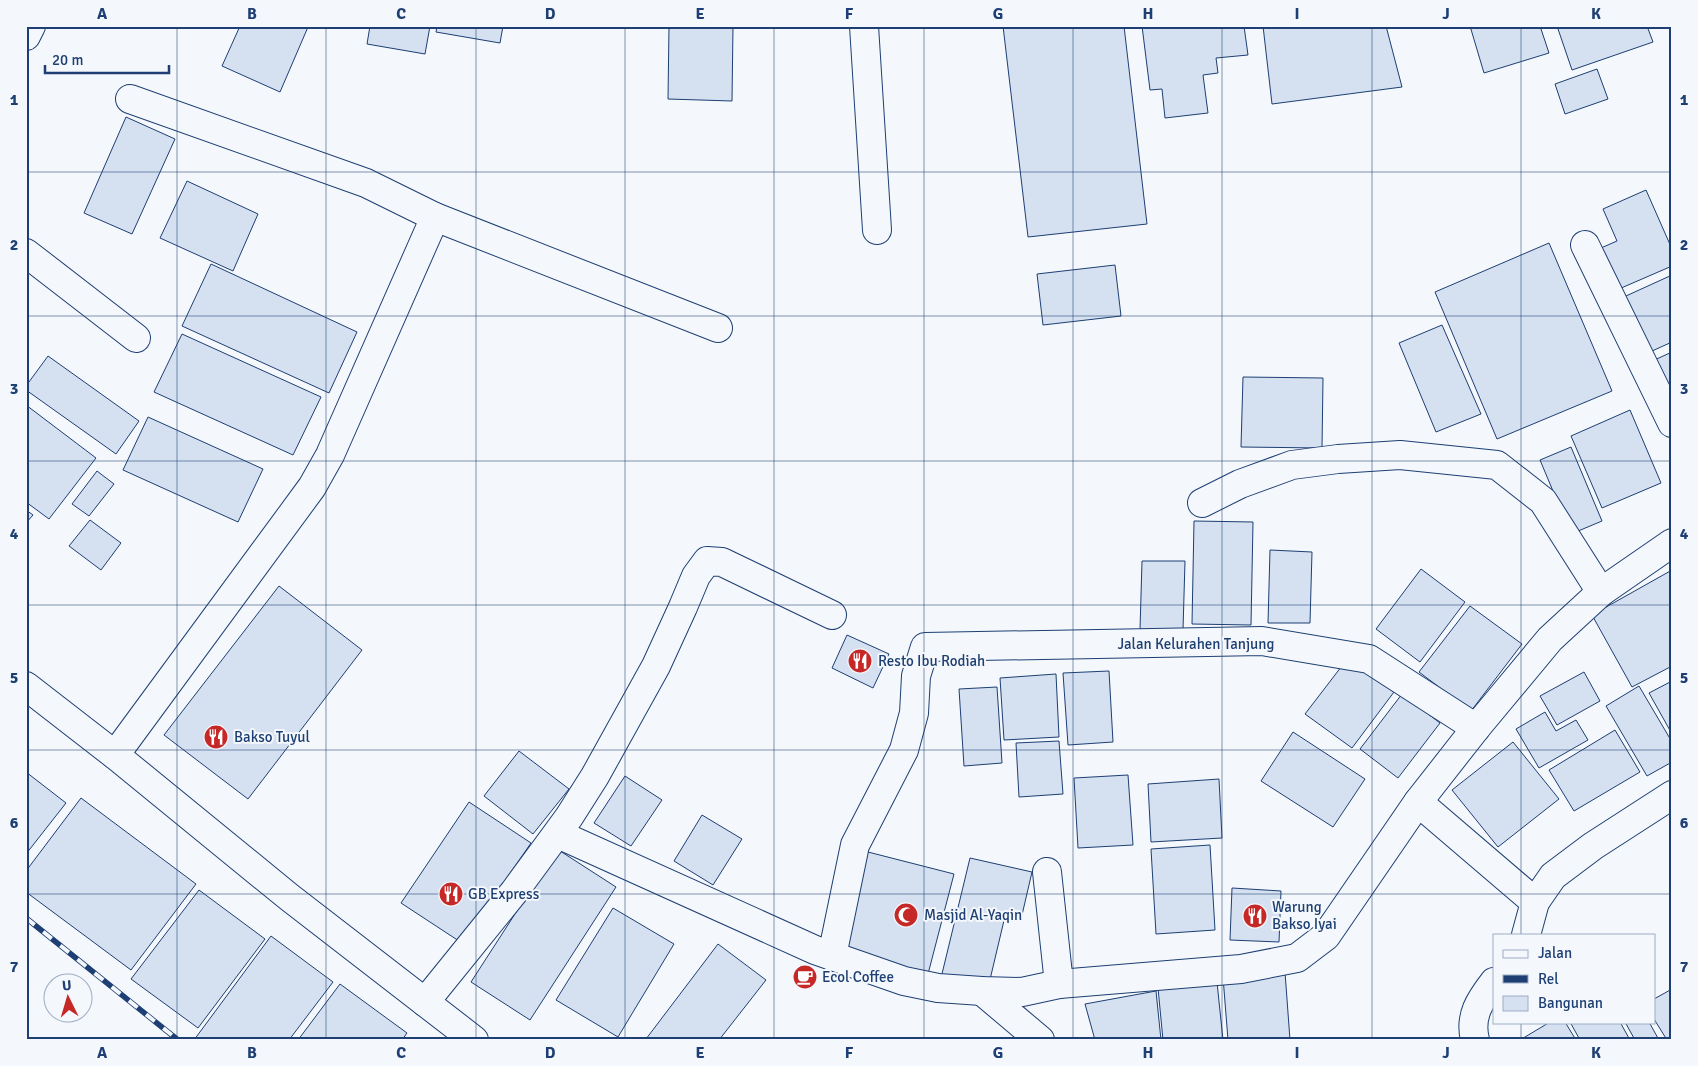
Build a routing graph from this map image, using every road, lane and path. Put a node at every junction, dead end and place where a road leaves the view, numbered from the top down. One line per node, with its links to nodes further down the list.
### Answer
1 (31, 26): 3 (street)
2 (864, 26): 6 (street)
3 (26, 36)
4 (130, 99): 5 (street)
5 (435, 216): 9 (street); 18 (street)
6 (877, 230)
7 (1585, 245): 11 (street)
8 (26, 254): 10 (street)
9 (718, 328)
10 (136, 338)
11 (1672, 423)
12 (1202, 503): 14 (street)
13 (1672, 543): 14 (street)
14 (1601, 592): 17 (street)
15 (832, 615): 21 (street)
16 (26, 686): 18 (street)
17 (1476, 728): 20 (street); 25 (street, Jalan Kelurahen Tanjung)
18 (115, 755): 29 (street)
19 (1672, 795): 23 (street)
20 (1418, 802): 23 (street); 27 (street)
21 (558, 834): 25 (street); 29 (street)
22 (1047, 872): 27 (street)
23 (1535, 902): 24 (street)
24 (1526, 934)
25 (832, 956): 28 (street)
26 (1493, 983): 30 (street)
27 (1059, 984): 28 (street)
28 (982, 991): 32 (street)
29 (425, 1002): 31 (street)
30 (1471, 1036)
31 (474, 1040)
32 (1040, 1040)

